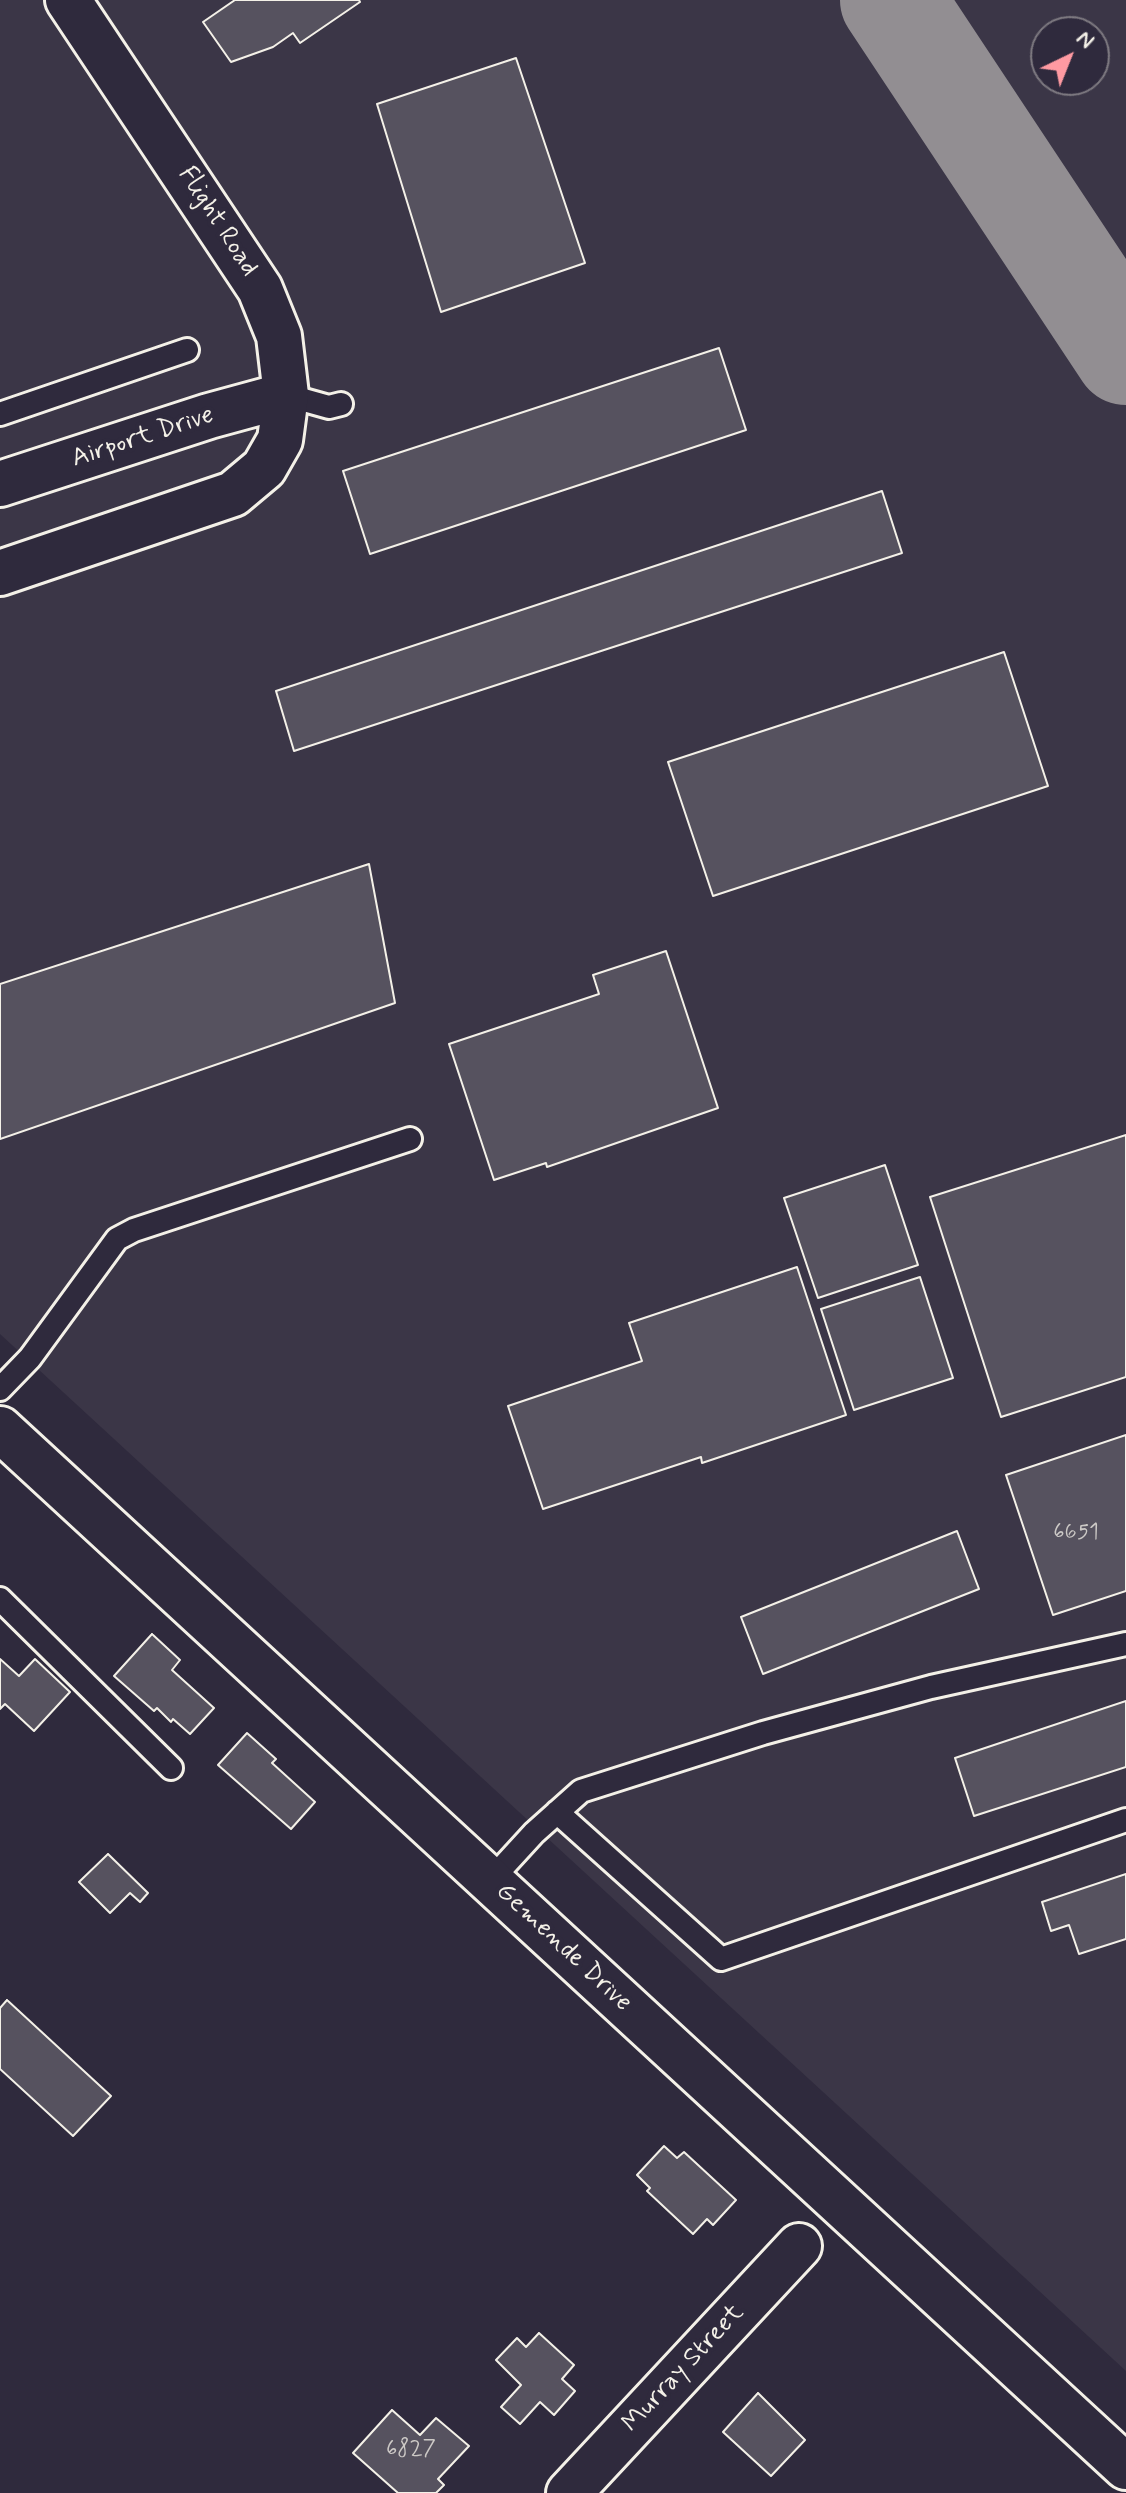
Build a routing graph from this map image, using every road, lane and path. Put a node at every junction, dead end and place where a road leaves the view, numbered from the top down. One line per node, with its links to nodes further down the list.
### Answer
1 (68, 0): 3 (street, Flight Road)
2 (187, 350): 5 (lane)
3 (286, 395): 4 (lane); 6 (street, Airport Drive); 7 (street, Flight Road)
4 (341, 404)
5 (0, 414)
6 (0, 484)
7 (0, 573)
8 (410, 1139): 9 (lane)
9 (0, 1389)
10 (0, 1429): 16 (street, Gemende Drive)
11 (0, 1599): 13 (lane)
12 (1126, 1644): 14 (lane)
13 (171, 1768)
14 (557, 1812): 15 (lane); 16 (lane)
15 (1126, 1820)
16 (490, 1881): 18 (street, Gemende Drive)
17 (799, 2246): 19 (street, Murray Street)
18 (1126, 2467)
19 (569, 2493)

